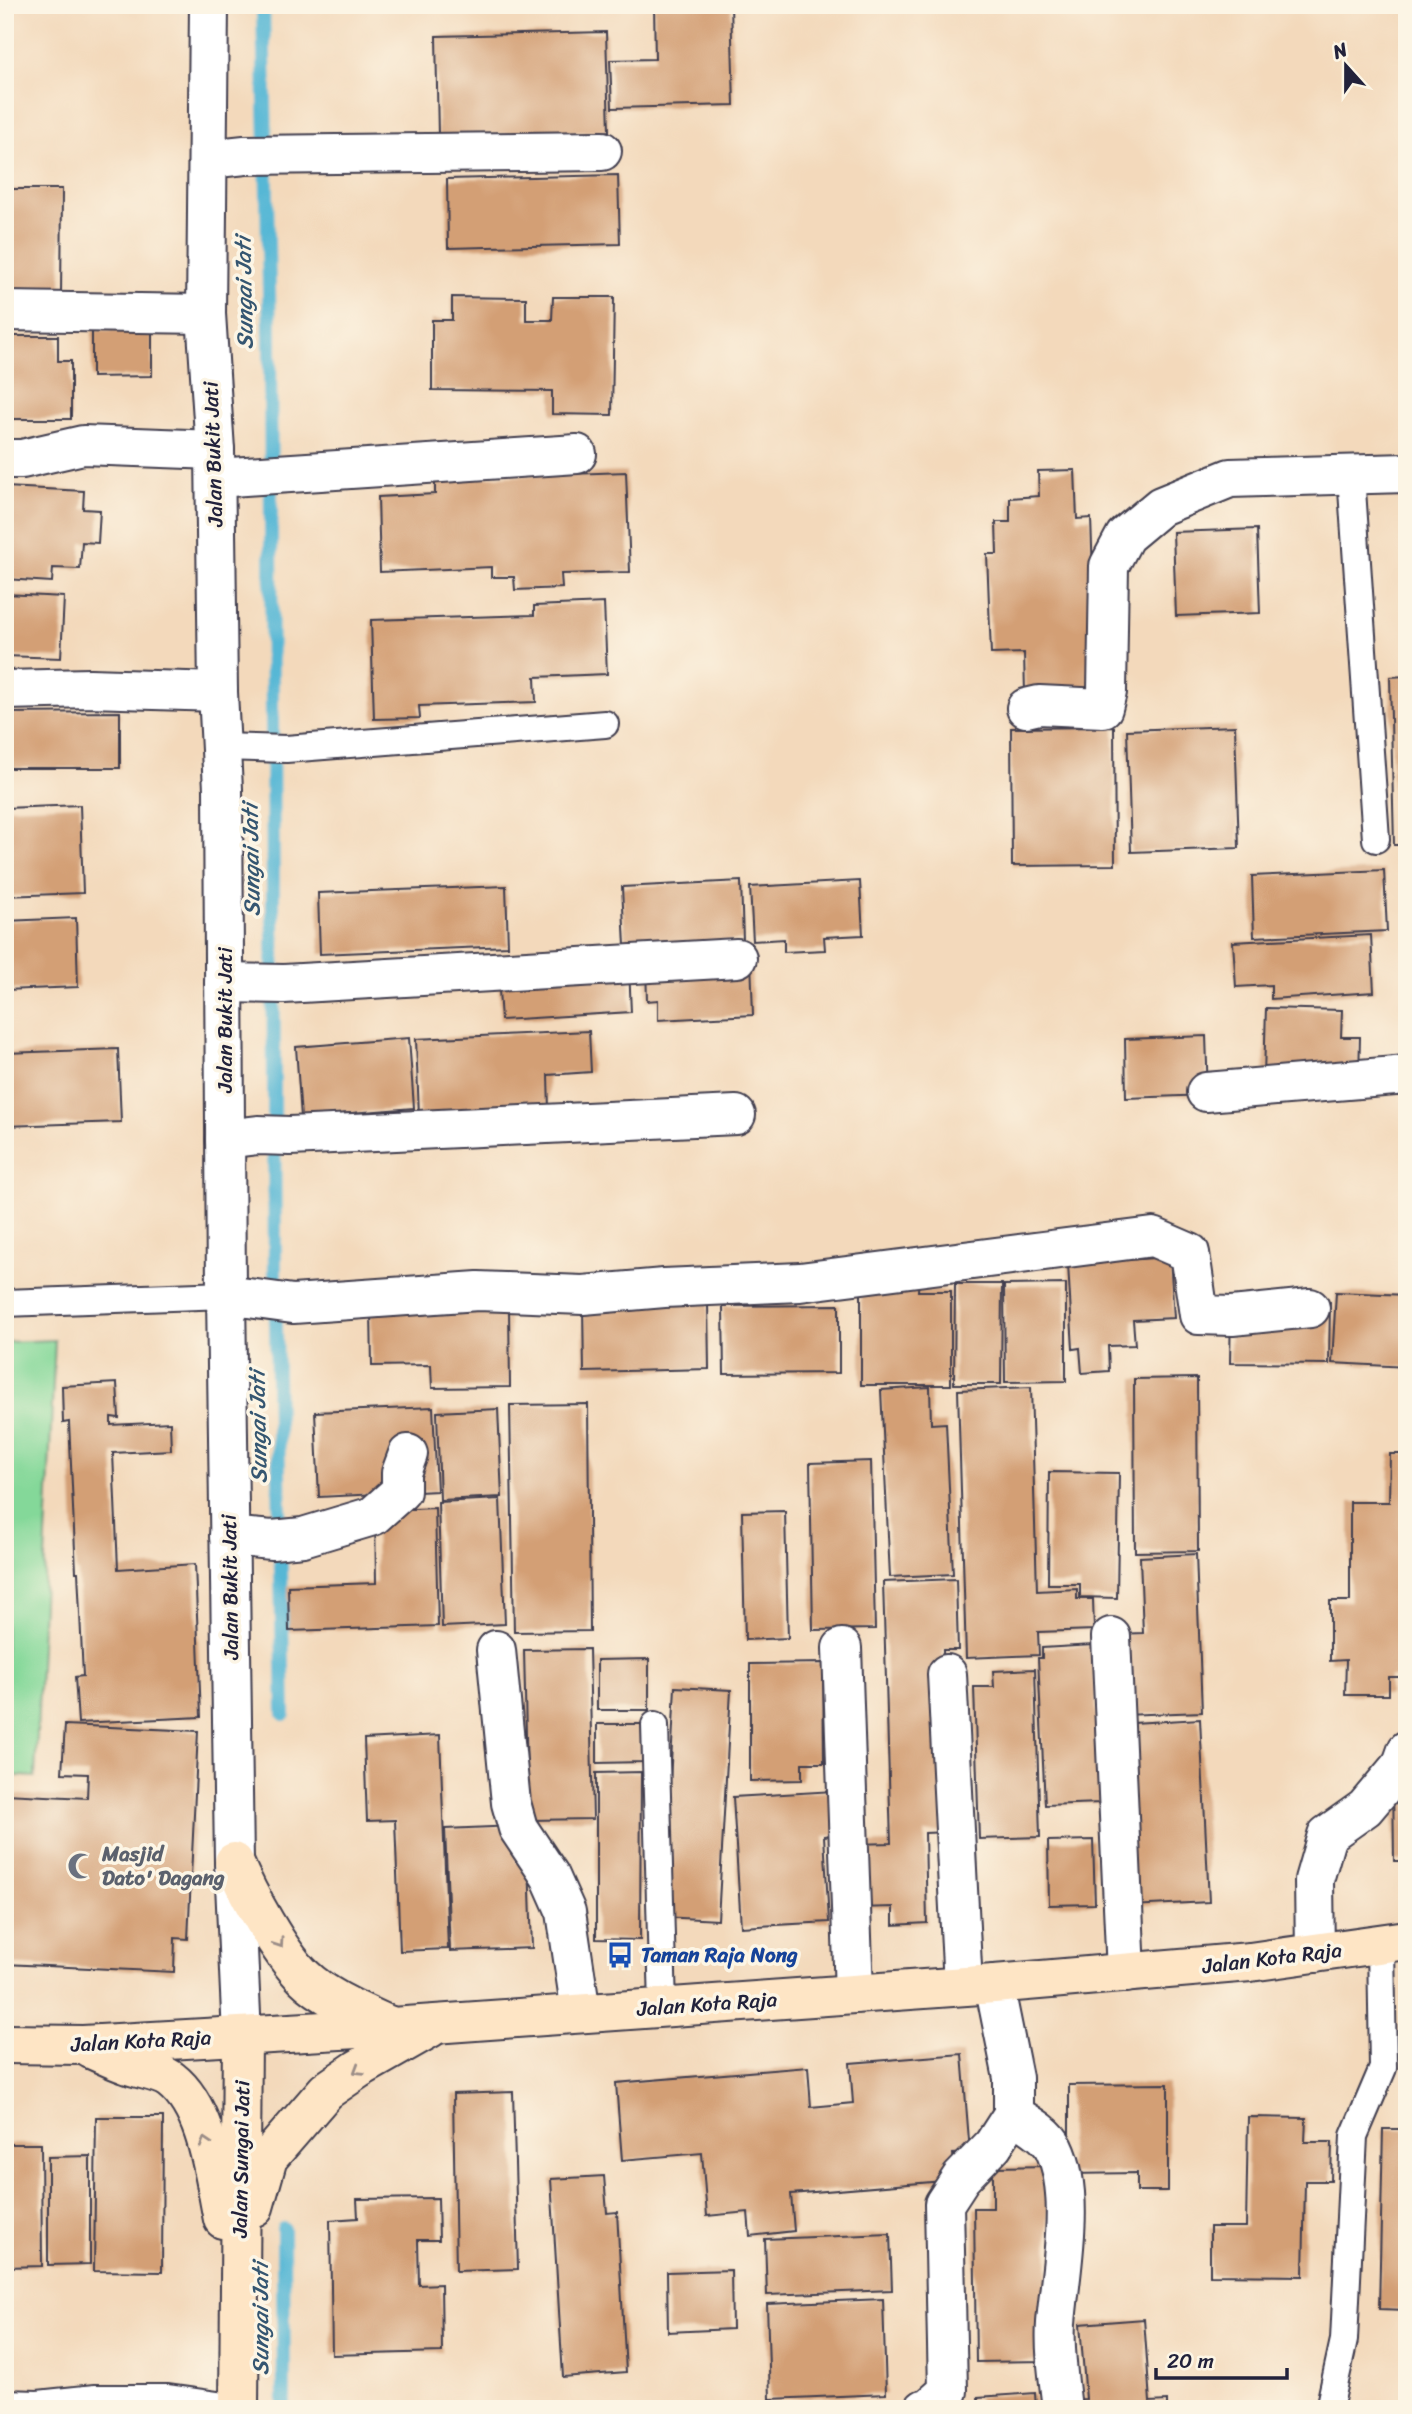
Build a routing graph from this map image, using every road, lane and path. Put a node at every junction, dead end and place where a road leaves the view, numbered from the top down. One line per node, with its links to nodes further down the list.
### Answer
1 (209, 5): 3 (street, Jalan Bukit Jati)
2 (602, 151): 3 (street)
3 (208, 159): 5 (street, Jalan Bukit Jati)
4 (5, 311): 5 (street)
5 (206, 314): 8 (street, Jalan Bukit Jati)
6 (577, 454): 8 (street)
7 (5, 459): 8 (street)
8 (228, 468): 12 (street, Jalan Bukit Jati)
9 (1407, 472): 10 (street)
10 (1351, 475): 13 (street); 16 (lane)
11 (5, 690): 12 (street)
12 (218, 692): 15 (street, Jalan Bukit Jati)
13 (1026, 708)
14 (605, 724): 15 (lane)
15 (238, 748): 18 (street, Jalan Bukit Jati)
16 (1376, 839)
17 (737, 958): 18 (street)
18 (255, 984): 22 (street, Jalan Bukit Jati)
19 (1407, 1075): 20 (street)
20 (1206, 1092)
21 (736, 1115): 22 (street)
22 (258, 1137): 23 (street, Jalan Bukit Jati)
23 (241, 1298): 24 (lane); 25 (street); 27 (street, Jalan Bukit Jati)
24 (5, 1303)
25 (1310, 1308)
26 (408, 1454): 27 (street)
27 (229, 1536): 34 (street, Jalan Bukit Jati)
28 (1111, 1637): 37 (street)
29 (842, 1648): 39 (street)
30 (496, 1650): 41 (street)
31 (947, 1675): 38 (street)
32 (655, 1726): 40 (lane)
33 (1407, 1750): 36 (street)
34 (234, 1862): 43 (main road, one-way to 43); 44 (street, Jalan Bukit Jati)
35 (1394, 1942): 36 (main road, Jalan Kota Raja); 53 (lane)
36 (1315, 1953): 37 (main road, Jalan Kota Raja)
37 (1126, 1973): 38 (main road, Jalan Kota Raja)
38 (978, 1985): 39 (main road, Jalan Kota Raja); 47 (street)
39 (854, 1994): 40 (main road, Jalan Kota Raja)
40 (663, 2007): 41 (main road, Jalan Kota Raja)
41 (581, 2013): 42 (main road, Jalan Kota Raja)
42 (438, 2024): 43 (main road, Jalan Kota Raja); 48 (main road, one-way to 48)
43 (392, 2026): 44 (main road, Jalan Kota Raja)
44 (242, 2036): 46 (main road, Jalan Kota Raja); 48 (main road, Jalan Sungai Jati)
45 (5, 2044): 46 (main road, Jalan Kota Raja)
46 (83, 2045): 48 (main road, one-way to 46)
47 (1013, 2114): 51 (street); 52 (street)
48 (240, 2270): 50 (main road, Jalan Sungai Jati)
49 (5, 2403): 50 (lane)
50 (239, 2409)
51 (924, 2409)
52 (1062, 2409)
53 (1329, 2409)

